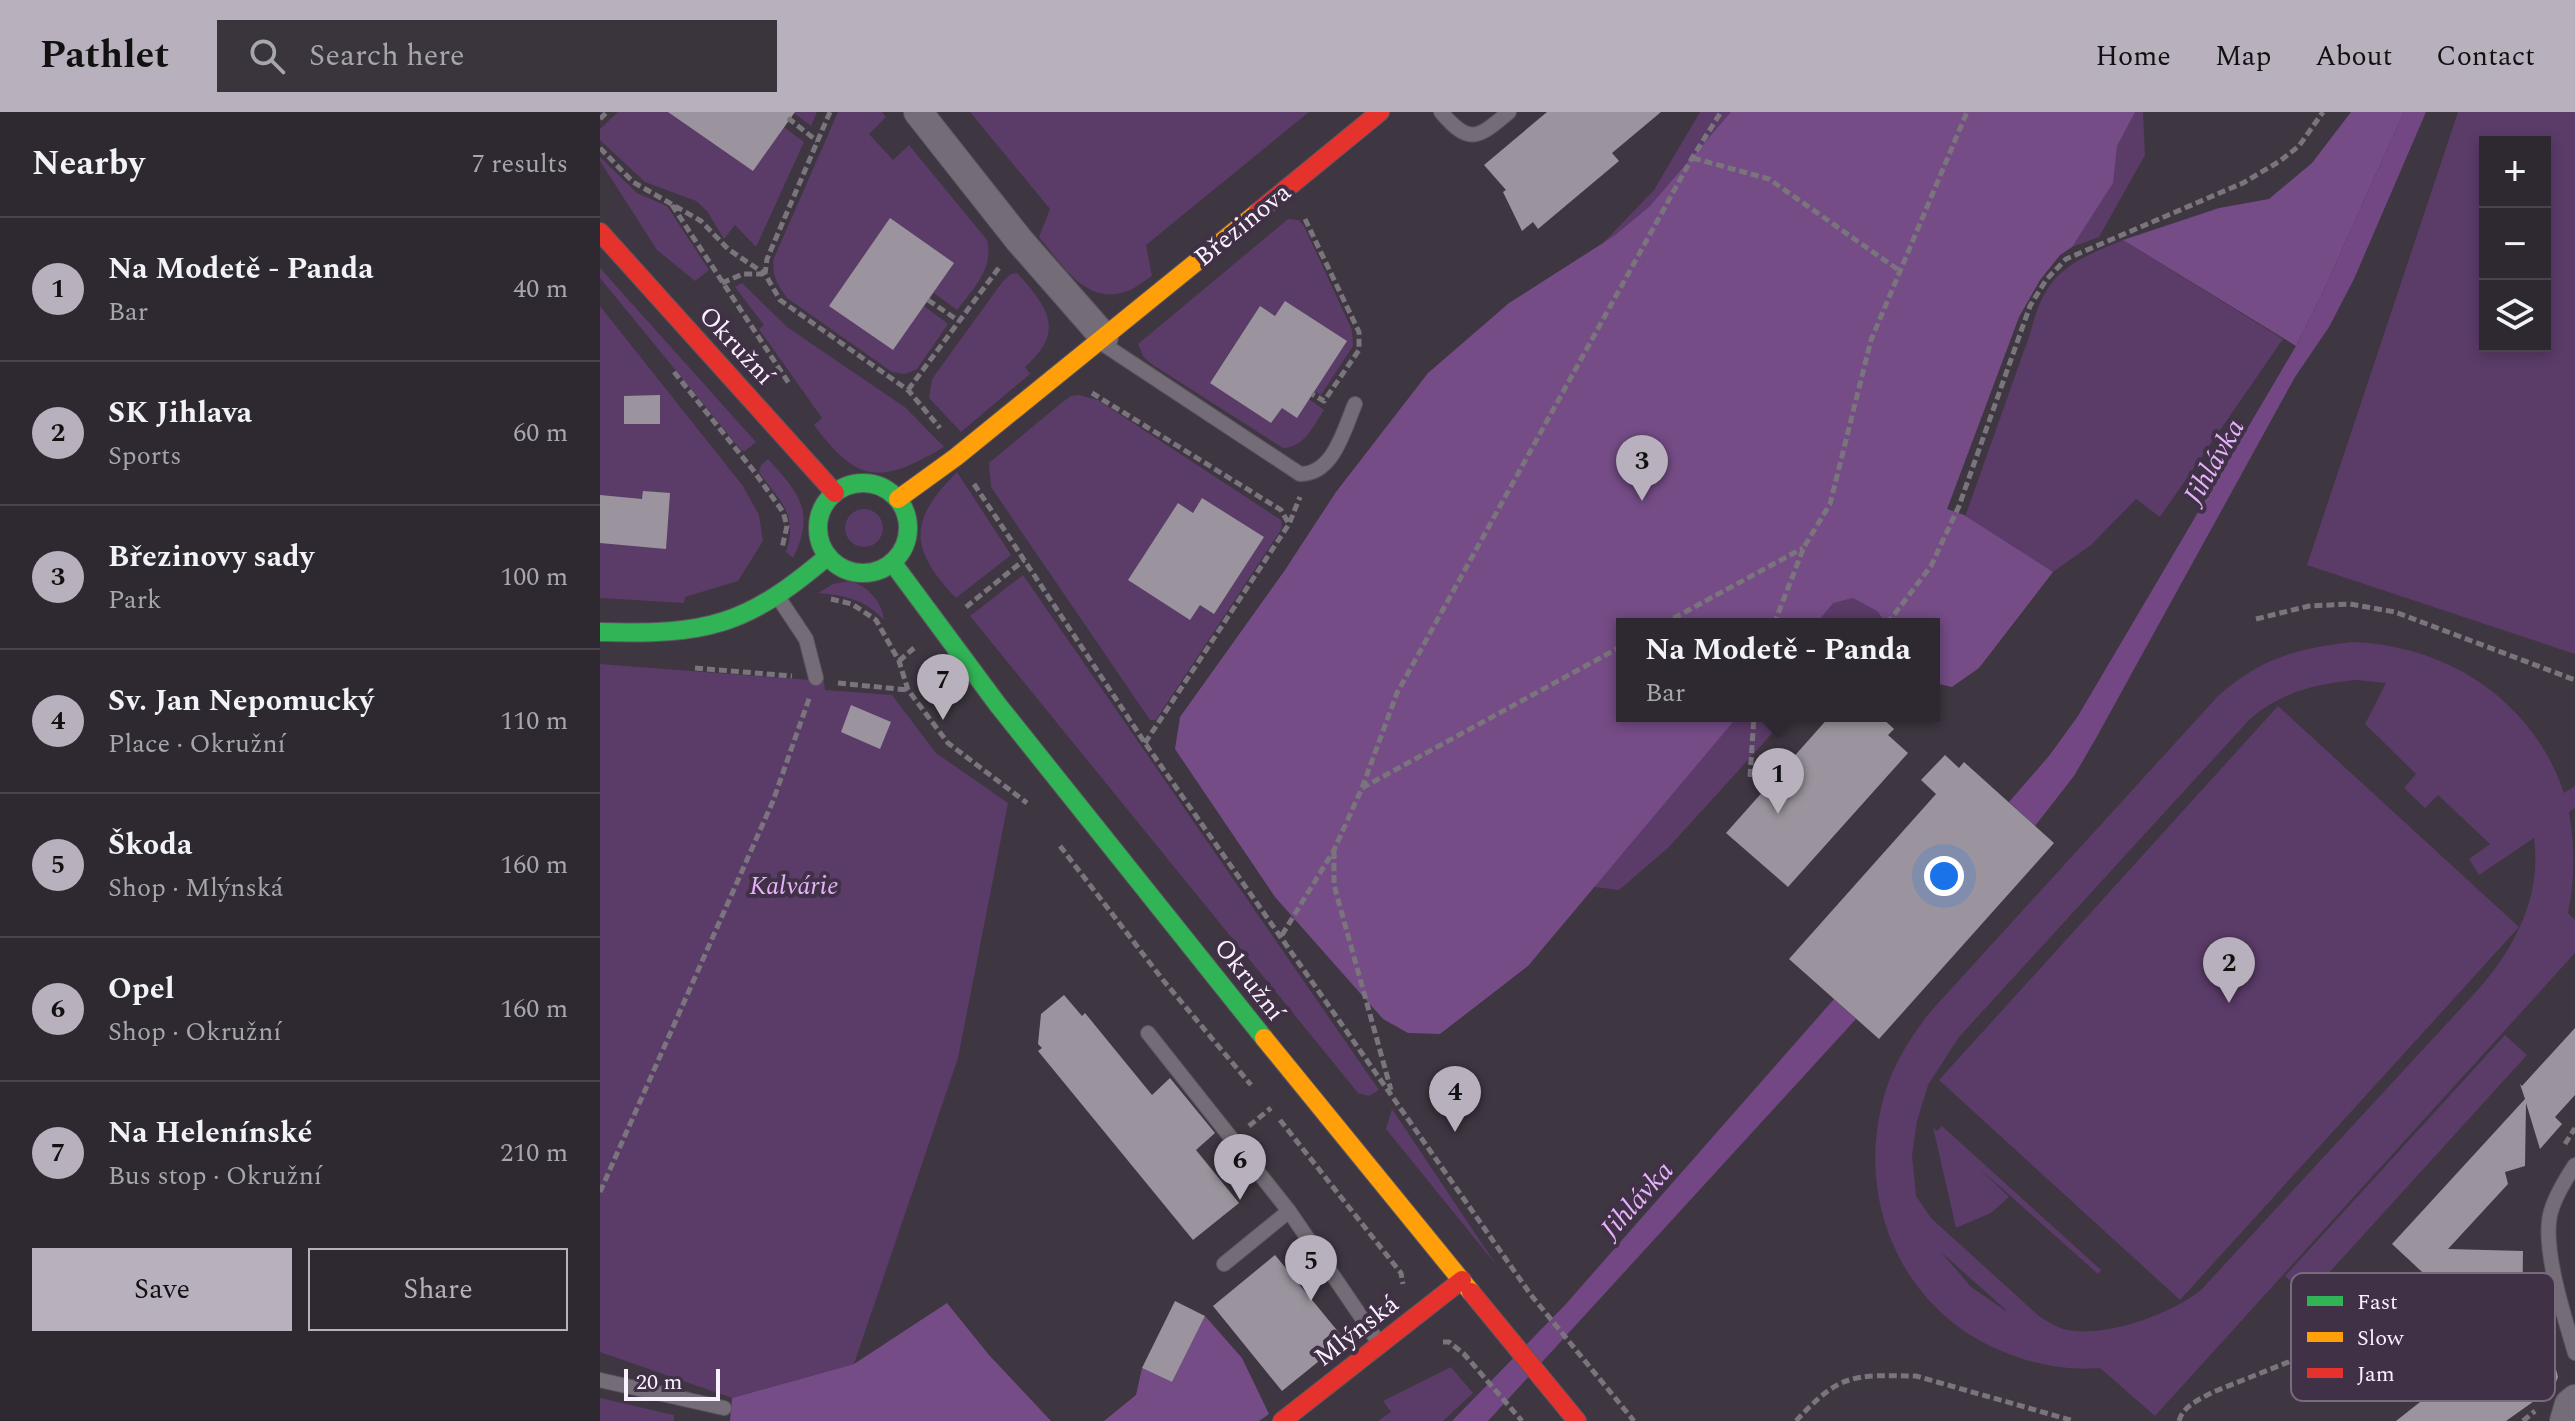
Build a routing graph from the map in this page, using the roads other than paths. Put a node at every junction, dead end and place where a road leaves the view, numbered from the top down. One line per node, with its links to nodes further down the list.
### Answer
1 (918, 112): 6 (street)
2 (1380, 112): 6 (street, Březinova)
3 (1441, 112): 4 (lane)
4 (1509, 112)
5 (600, 232): 8 (street, Okružní)
6 (1102, 339): 7 (lane); 9 (street, Březinova)
7 (1355, 404)
8 (835, 493): 9 (street); 10 (street)
9 (898, 499): 11 (street)
10 (828, 556): 11 (street); 12 (street)
11 (892, 562): 19 (street, Okružní)
12 (778, 597): 13 (street); 14 (lane)
13 (600, 632)
14 (816, 678)
15 (1148, 1033): 17 (lane)
16 (2575, 1165): 21 (lane)
17 (1289, 1211): 18 (lane); 20 (lane)
18 (1224, 1264)
19 (1462, 1280): 20 (street, Mlýnská); 26 (street, Okružní)
20 (1379, 1344): 25 (street, Mlýnská)
21 (2575, 1353)
22 (600, 1380): 24 (lane)
23 (2575, 1399): 27 (street)
24 (724, 1408)
25 (1282, 1421)
26 (1577, 1421)
27 (2564, 1421)

